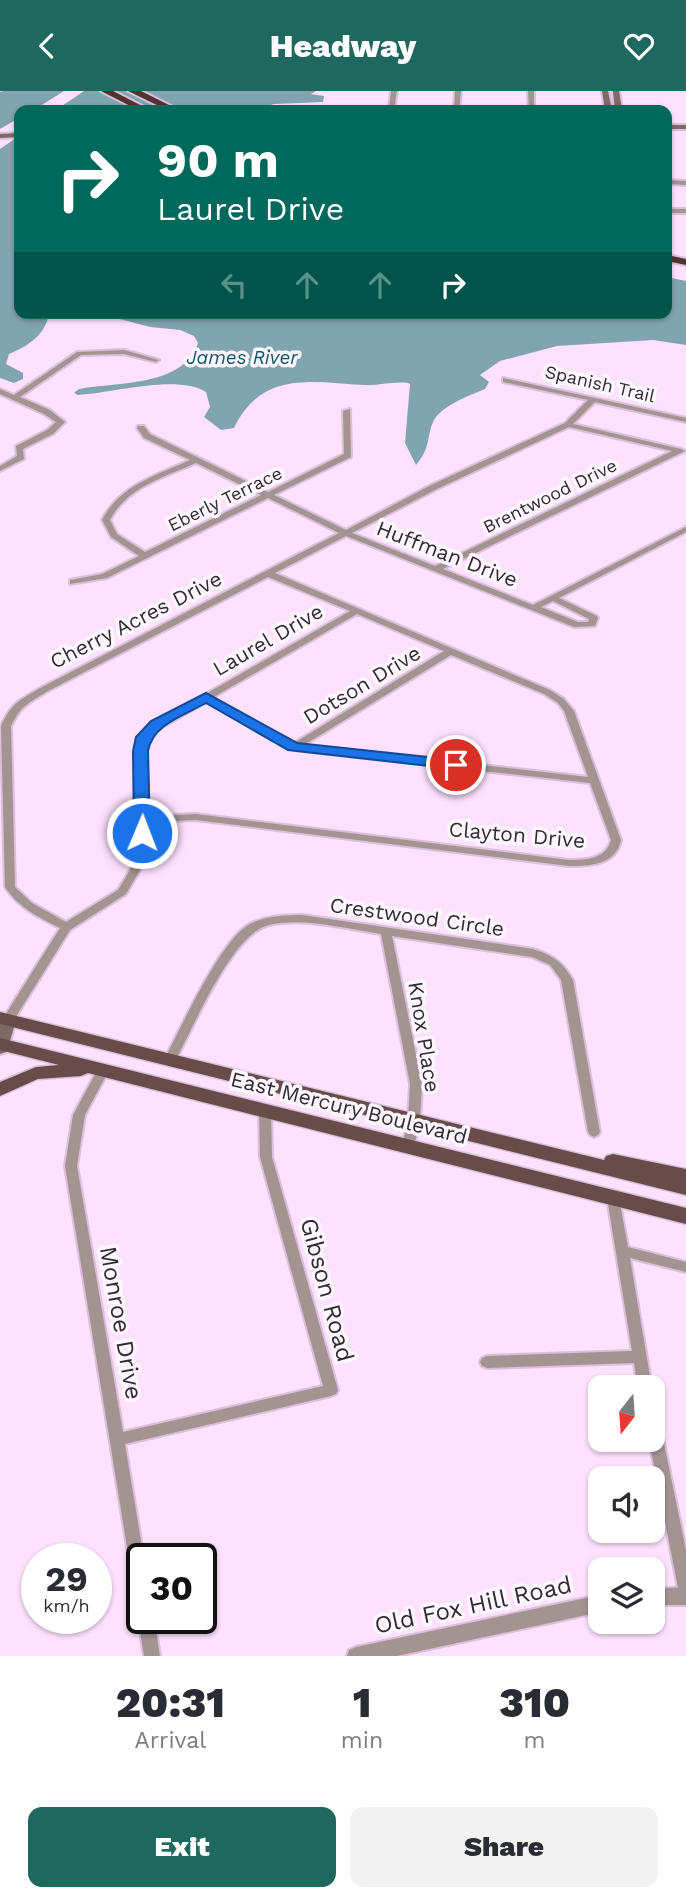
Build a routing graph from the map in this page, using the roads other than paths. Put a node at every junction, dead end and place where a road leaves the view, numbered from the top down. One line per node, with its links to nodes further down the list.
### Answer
1 (107, 91): 3 (highway)
2 (133, 91): 4 (highway)
3 (136, 105)
4 (163, 105)
5 (156, 360): 8 (street)
6 (506, 380): 9 (street, Spanish Trail)
7 (0, 391): 8 (street)
8 (14, 398): 16 (street)
9 (594, 399): 11 (street, Spanish Trail); 12 (street, Cherry Acres Drive)
10 (347, 411): 17 (street, Eberly Terrace)
11 (686, 419)
12 (568, 425): 14 (street); 19 (street, Cherry Acres Drive)
13 (141, 428): 15 (street, Huffman Drive)
14 (683, 451): 21 (street, Brentwood Drive)
15 (197, 460): 17 (street, Huffman Drive); 20 (street)
16 (0, 469)
17 (270, 494): 19 (street, Huffman Drive); 20 (street, Eberly Terrace)
18 (686, 529): 24 (street, Huffman Drive)
19 (345, 533): 21 (street, Huffman Drive); 22 (street, Cherry Acres Drive)
20 (145, 556): 23 (street, Eberly Terrace)
21 (435, 569): 25 (street, Huffman Drive)
22 (267, 573): 26 (street, Clayton Drive); 32 (street, Cherry Acres Drive)
23 (73, 582)
24 (553, 598): 25 (street, Huffman Drive); 25 (street, Huffman Drive)
25 (535, 607)
26 (355, 612): 27 (street, Clayton Drive); 28 (street, Laurel Drive)
27 (449, 652): 29 (street, Dotson Drive); 30 (street, Clayton Drive)
28 (206, 698): 29 (street); 31 (street, Laurel Drive)
29 (294, 747): 30 (street)
30 (592, 779): 31 (street, Clayton Drive)
31 (144, 819): 32 (street, Laurel Drive)
32 (66, 927): 34 (street)
33 (386, 933): 35 (street, Crestwood Circle); 39 (street, Knox Place); 40 (street, Crestwood Circle)
34 (2, 1034): 35 (main road, East Mercury Boulevard); 36 (main road, East Mercury Boulevard)
35 (170, 1060): 39 (main road, East Mercury Boulevard)
36 (103, 1070): 37 (main road); 38 (main road, East Mercury Boulevard); 53 (street, Monroe Drive)
37 (0, 1089)
38 (265, 1110): 42 (main road, East Mercury Boulevard); 53 (street, Gibson Road)
39 (414, 1121): 41 (main road, East Mercury Boulevard); 42 (street, Knox Place)
40 (594, 1132)
41 (511, 1145): 43 (main road); 44 (main road, East Mercury Boulevard)
42 (408, 1146): 45 (main road, East Mercury Boulevard)
43 (686, 1176)
44 (686, 1188)
45 (613, 1198): 46 (main road, East Mercury Boulevard); 47 (main road); 48 (street)
46 (686, 1216)
47 (686, 1224)
48 (621, 1251): 49 (street); 50 (street)
49 (686, 1266)
50 (639, 1357): 51 (street); 52 (street)
51 (487, 1361)
52 (642, 1375)
53 (118, 1439): 55 (street, Monroe Drive)
54 (659, 1453): 56 (street)
55 (135, 1543)
56 (686, 1588)
57 (686, 1596): 58 (street)
58 (665, 1597)
59 (588, 1606): 62 (street, Old Fox Hill Road)
60 (148, 1634): 61 (street)
61 (152, 1656)
62 (356, 1656)

